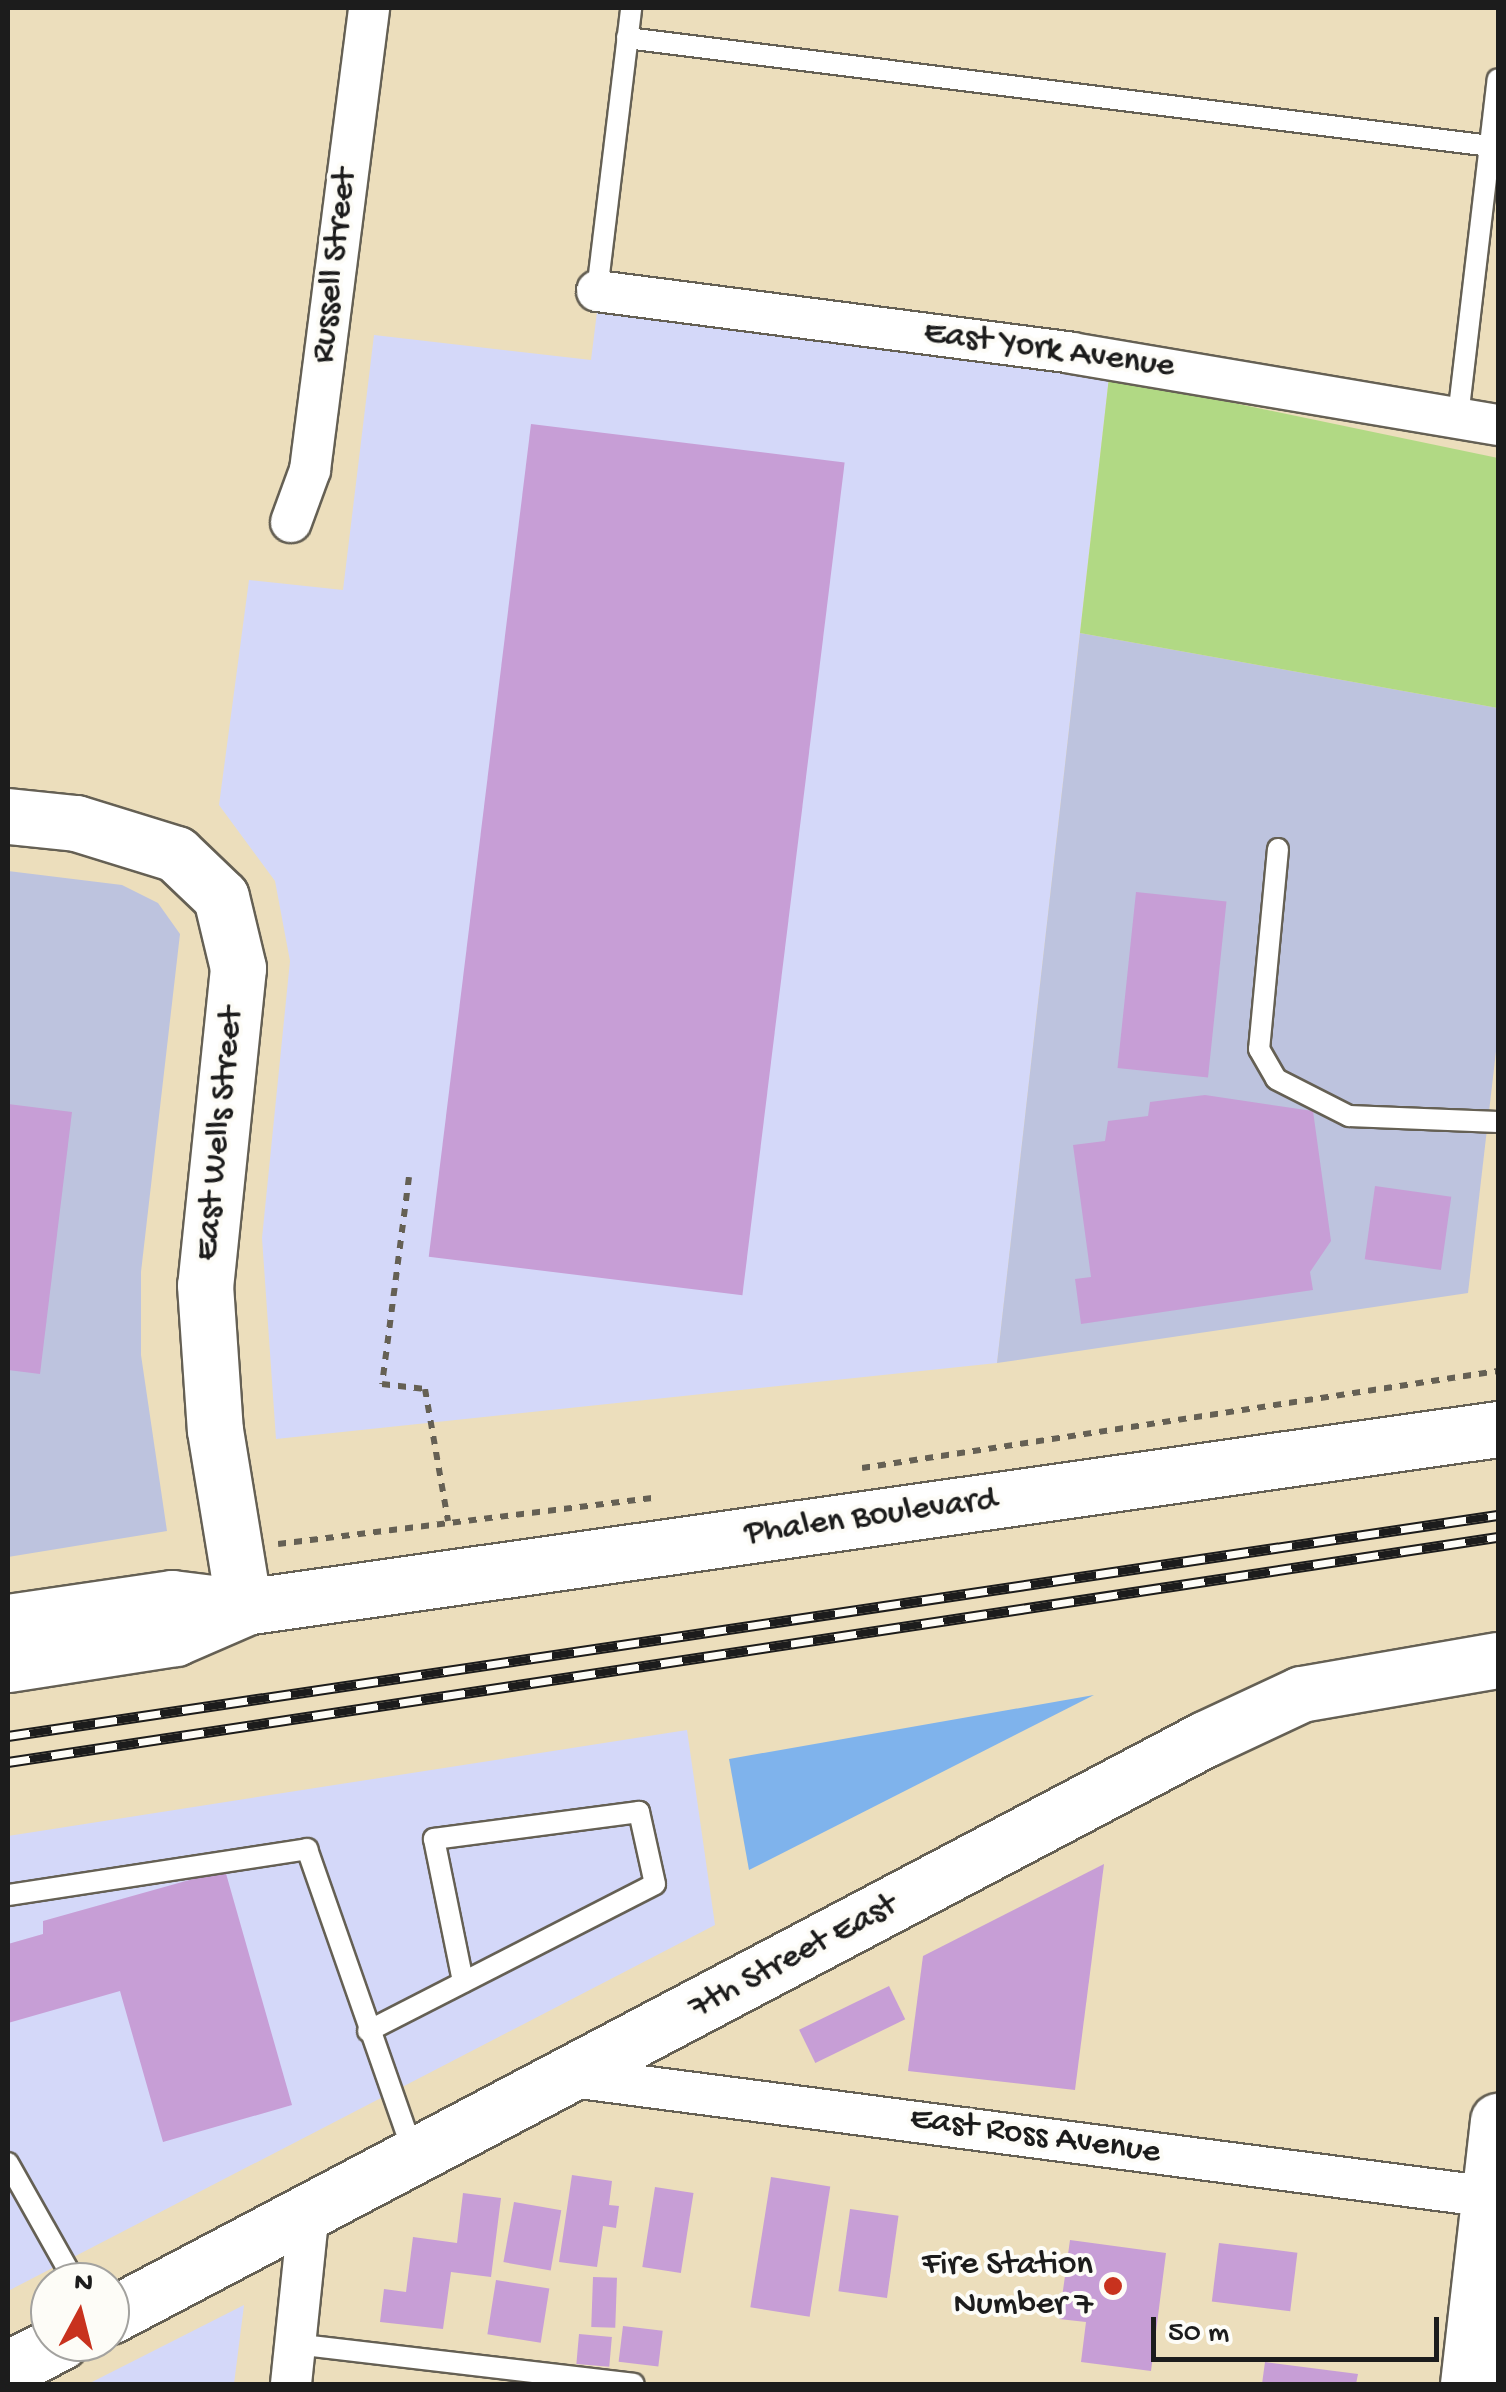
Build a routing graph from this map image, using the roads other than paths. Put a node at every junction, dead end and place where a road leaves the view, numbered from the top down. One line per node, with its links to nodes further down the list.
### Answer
1 (369, 8): 9 (street, Russell Street)
2 (631, 8): 3 (lane)
3 (627, 38): 5 (lane); 6 (lane)
4 (1498, 79): 5 (lane)
5 (1490, 146): 7 (lane)
6 (597, 291): 7 (street, East York Avenue)
7 (1458, 418): 8 (street, East York Avenue)
8 (1498, 425)
9 (291, 522)
10 (8, 816): 14 (street, East Wells Street)
11 (1278, 849): 12 (lane)
12 (1498, 1122)
13 (1498, 1429): 14 (street, Phalen Boulevard)
14 (244, 1608): 15 (street, Phalen Boulevard); 17 (street, Phalen Boulevard)
15 (8, 1622)
16 (1498, 1660): 21 (street, 7th Street East)
17 (8, 1664)
18 (8, 1895): 20 (lane)
19 (464, 1982): 19 (lane); 20 (lane)
20 (368, 2032): 23 (lane)
21 (572, 2077): 23 (street, 7th Street East); 25 (street, East Ross Avenue)
22 (1498, 2121): 25 (street)
23 (414, 2157): 26 (street, 7th Street East)
24 (8, 2163): 27 (lane)
25 (1493, 2197): 32 (street)
26 (308, 2210): 28 (street, 7th Street East); 29 (street)
27 (64, 2262)
28 (130, 2305)
29 (295, 2344): 30 (street); 31 (lane)
30 (291, 2384)
31 (634, 2384)
32 (1468, 2384)

